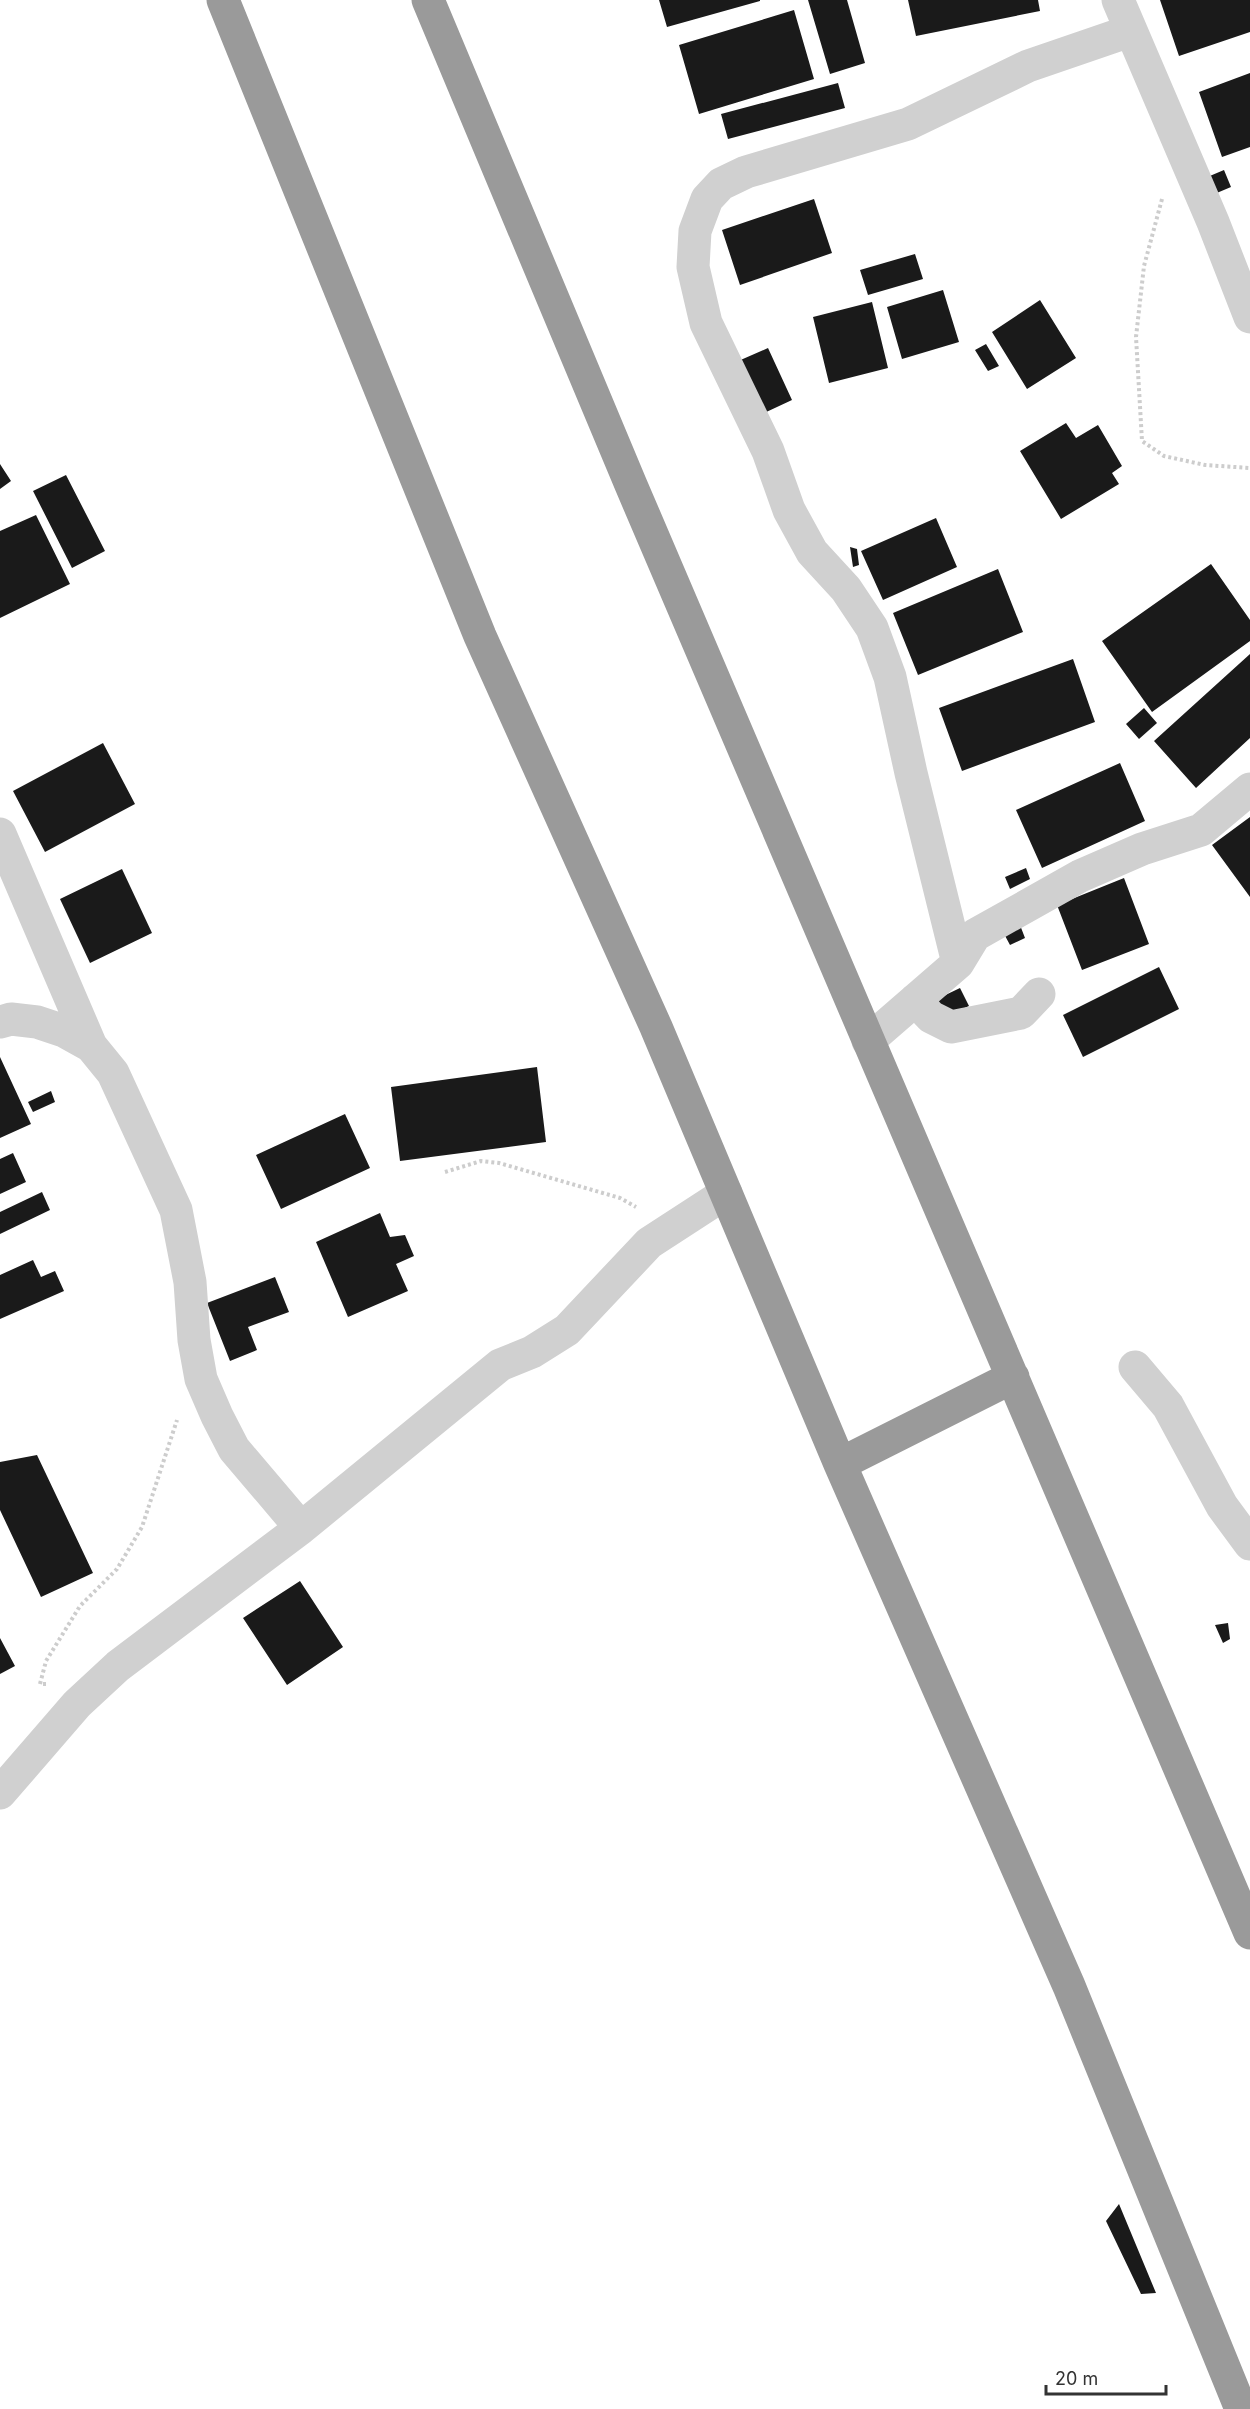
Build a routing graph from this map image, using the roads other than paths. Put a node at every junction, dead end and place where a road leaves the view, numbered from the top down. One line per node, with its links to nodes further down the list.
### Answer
1 (223, 0): 14 (highway)
2 (428, 0): 12 (highway)
3 (1118, 0): 4 (street)
4 (1130, 31): 5 (street); 8 (street)
5 (1250, 317)
6 (1250, 789): 8 (street)
7 (0, 834): 13 (street)
8 (958, 963): 10 (street)
9 (1039, 994): 10 (street)
10 (915, 1000): 12 (street)
11 (0, 1022): 13 (street)
12 (868, 1041): 16 (highway)
13 (91, 1046): 18 (street)
14 (726, 1193): 17 (highway); 18 (street)
15 (1135, 1366): 19 (street)
16 (1013, 1377): 17 (highway); 21 (highway)
17 (840, 1464): 22 (highway)
18 (301, 1528): 20 (street)
19 (1250, 1544)
20 (0, 1793)
21 (1250, 1933)
22 (1241, 2409)

